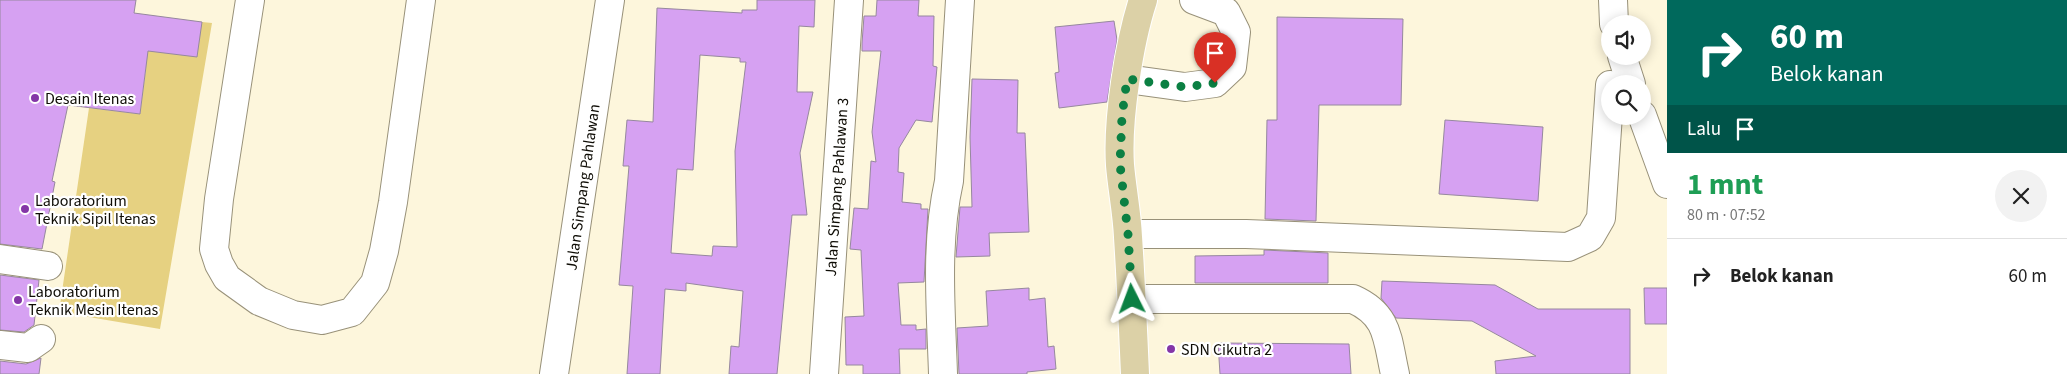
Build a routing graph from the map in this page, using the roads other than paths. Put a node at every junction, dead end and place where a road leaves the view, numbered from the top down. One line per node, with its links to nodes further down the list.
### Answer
1 (250, 0): 2 (street)
2 (421, 0)
3 (610, 0): 20 (street, Jalan Simpang Pahlawan)
4 (849, 0): 21 (street, Jalan Simpang Pahlawan 3)
5 (960, 0): 22 (street)
6 (1143, 0): 10 (main road)
7 (1194, 0): 10 (street)
8 (1613, 0): 9 (street)
9 (1614, 15)
10 (1127, 79): 14 (main road)
11 (1607, 125): 14 (street)
12 (1646, 125): 13 (street)
13 (1667, 184)
14 (1128, 234): 17 (main road)
15 (0, 259): 16 (street)
16 (48, 266)
17 (1132, 299): 23 (main road); 24 (street)
18 (41, 339): 19 (street)
19 (0, 345)
20 (554, 374)
21 (824, 374)
22 (943, 374)
23 (1135, 374)
24 (1395, 374)

